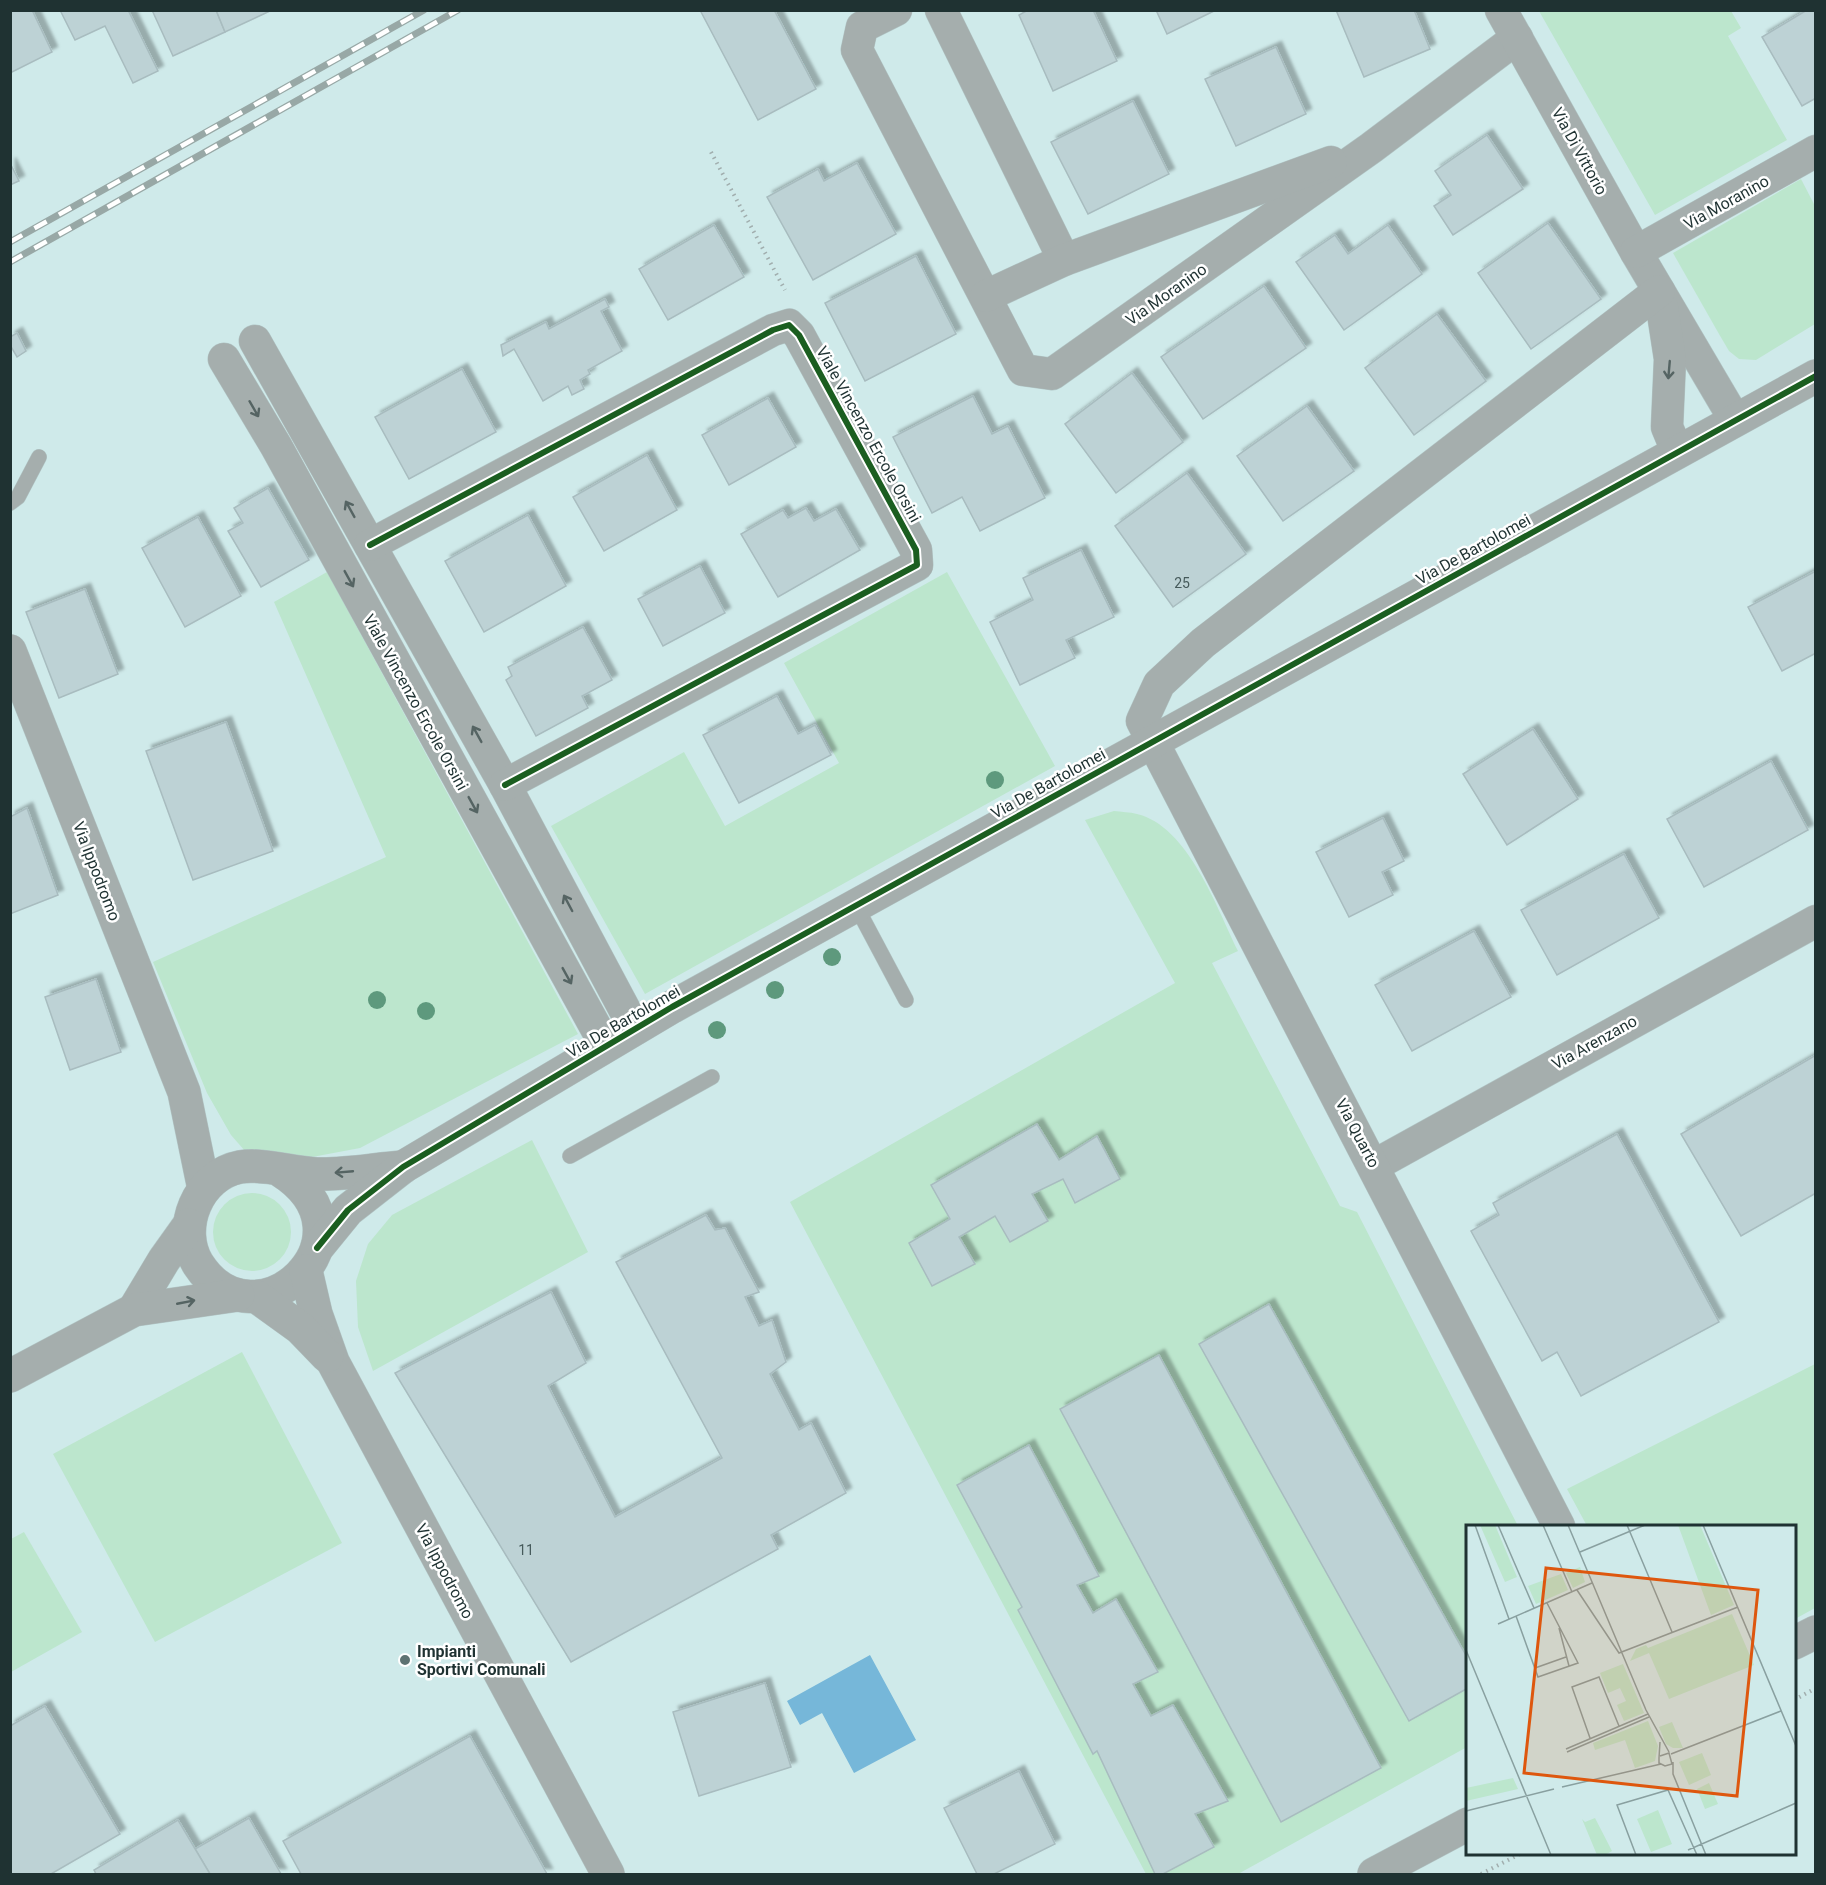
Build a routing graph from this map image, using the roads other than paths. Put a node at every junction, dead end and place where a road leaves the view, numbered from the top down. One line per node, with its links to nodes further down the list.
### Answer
1 (896, 10): 10 (street, Via Moranino)
2 (941, 10): 8 (street)
3 (1501, 10): 4 (street, Via Di Vittorio)
4 (1517, 38): 5 (street, Via Moranino); 7 (street, Via Di Vittorio)
5 (1371, 148): 8 (street, Via Moranino); 10 (street, Via Moranino)
6 (1815, 151): 7 (street, Via Moranino)
7 (1636, 252): 9 (street, Via Di Vittorio)
8 (1064, 260): 10 (street, Via Moranino)
9 (1659, 291): 14 (street, Via Di Vittorio); 15 (street, Via Di Vittorio, one-way to 15); 20 (street)
10 (986, 296)
11 (255, 340): 18 (street, one-way to 11)
12 (224, 359): 26 (street, Viale Vincenzo Ercole Orsini, one-way to 26)
13 (1815, 376): 14 (street, Via De Bartolomei)
14 (1735, 420): 15 (street, Via De Bartolomei)
15 (1677, 451): 20 (street, Via De Bartolomei)
16 (39, 457): 17 (lane)
17 (10, 503)
18 (370, 544): 21 (street, one-way to 18); 21 (street, Viale Vincenzo Ercole Orsini)
19 (10, 651): 28 (street, Via Ippodromo)
20 (1152, 741): 22 (street, Via De Bartolomei); 30 (street, Via Quarto)
21 (505, 785): 25 (street, one-way to 21)
22 (856, 906): 24 (lane); 25 (street, Via De Bartolomei)
23 (1815, 921): 30 (street, Via Arenzano)
24 (906, 1000)
25 (634, 1029): 26 (street, Via De Bartolomei)
26 (606, 1046): 32 (street, Via De Bartolomei)
27 (712, 1077): 29 (lane)
28 (184, 1092): 31 (street, Via Ippodromo); 34 (street, Via Ippodromo)
29 (570, 1156)
30 (1375, 1165): 41 (street, Via Quarto)
31 (239, 1167): 33 (street); 34 (street, Via Ippodromo)
32 (403, 1167): 33 (street, Via De Bartolomei, one-way to 33); 36 (street, Via De Bartolomei)
33 (281, 1171): 36 (street, Via Ippodromo)
34 (204, 1189): 35 (street, Via Ippodromo)
35 (189, 1226): 37 (street, Via Ippodromo); 38 (street)
36 (311, 1260): 37 (street); 39 (street, Via Ippodromo)
37 (248, 1296): 38 (street, one-way to 37); 39 (street, Via Ippodromo)
38 (134, 1310): 40 (street)
39 (333, 1362): 45 (street, Via Ippodromo)
40 (10, 1376)
41 (1558, 1525)
42 (1815, 1632): 43 (street)
43 (1796, 1642)
44 (1466, 1825): 46 (street)
45 (608, 1875)
46 (1374, 1875)

